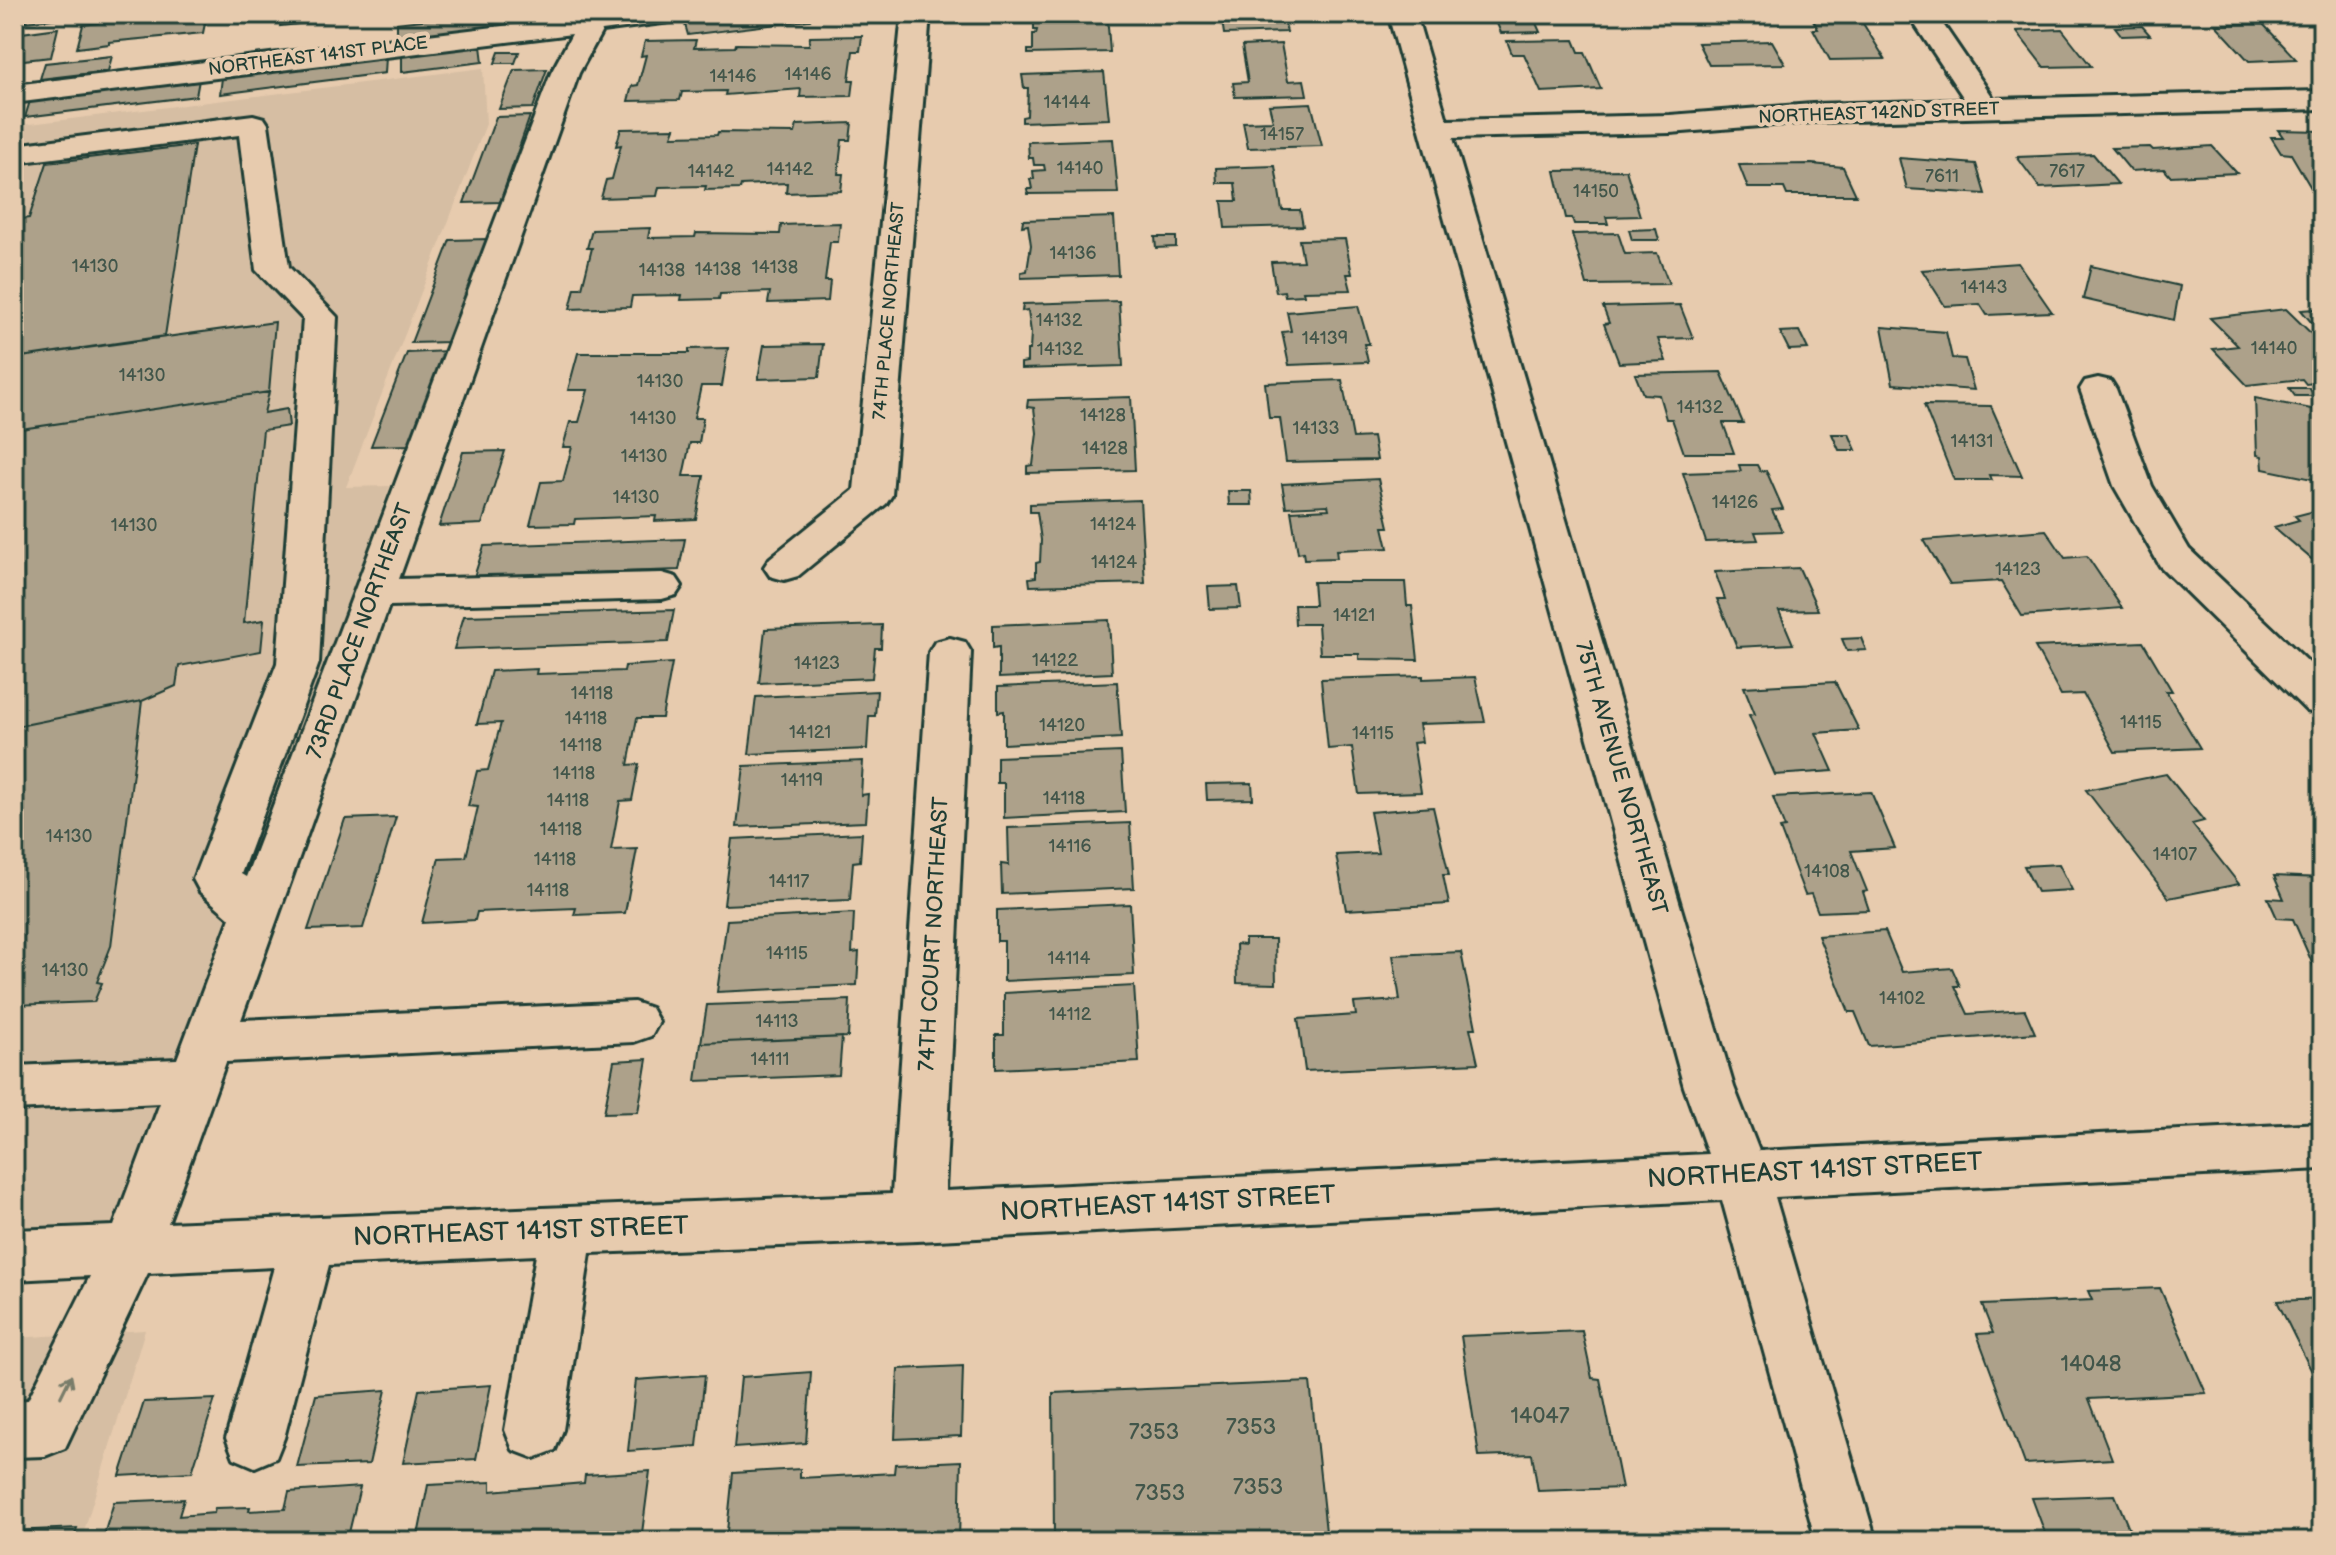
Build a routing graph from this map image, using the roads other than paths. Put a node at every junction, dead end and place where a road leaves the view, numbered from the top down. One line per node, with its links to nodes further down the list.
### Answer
1 (670, 14): 5 (street, NORTHEAST 141ST PLACE)
2 (916, 14): 12 (street, 74TH PLACE NORTHEAST)
3 (1402, 14): 9 (street, 75TH AVENUE NORTHEAST)
4 (1922, 14): 8 (street)
5 (591, 18): 6 (street, NORTHEAST 141ST PLACE); 14 (street, 73RD PLACE NORTHEAST)
6 (14, 94)
7 (2322, 100): 8 (street, NORTHEAST 142ND STREET)
8 (1985, 108): 9 (street, NORTHEAST 142ND STREET)
9 (1436, 129): 22 (street, 75TH AVENUE NORTHEAST)
10 (14, 154): 17 (street)
11 (2098, 389): 16 (street)
12 (784, 567)
13 (662, 586): 14 (street)
14 (374, 593): 17 (street, 73RD PLACE NORTHEAST)
15 (950, 652): 23 (street, 74TH COURT NORTHEAST)
16 (2322, 700)
17 (256, 913): 19 (street, 73RD PLACE NORTHEAST)
18 (634, 1022): 19 (street)
19 (202, 1061): 20 (street); 26 (street, 73RD PLACE NORTHEAST)
20 (14, 1088)
21 (2322, 1146): 22 (street, NORTHEAST 141ST STREET)
22 (1742, 1175): 23 (street, NORTHEAST 141ST STREET); 31 (street, 75TH AVENUE NORTHEAST)
23 (917, 1217): 24 (street, NORTHEAST 141ST STREET)
24 (567, 1229): 25 (street, NORTHEAST 141ST STREET); 29 (street)
25 (308, 1241): 26 (street, NORTHEAST 141ST STREET); 30 (street)
26 (132, 1249): 27 (street, NORTHEAST 141ST STREET); 28 (street, 73RD PLACE NORTHEAST, one-way to 26)
27 (14, 1255)
28 (14, 1429)
29 (534, 1430)
30 (255, 1438)
31 (1846, 1541)

